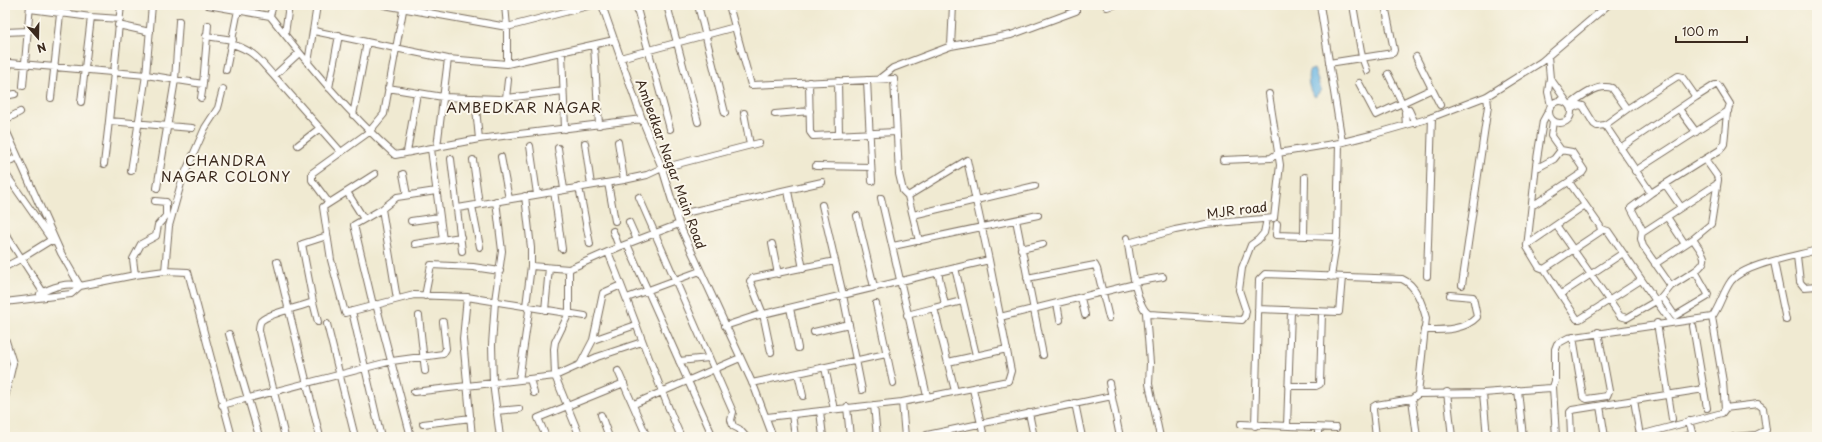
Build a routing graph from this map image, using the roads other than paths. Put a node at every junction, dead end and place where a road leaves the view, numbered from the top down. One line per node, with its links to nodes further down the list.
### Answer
1 (61, 5): 28 (street)
2 (121, 5): 32 (street)
3 (152, 5): 39 (street)
4 (208, 5): 25 (street)
5 (273, 5): 29 (street)
6 (289, 5): 40 (street)
7 (317, 5): 37 (street)
8 (384, 5): 23 (street)
9 (505, 5): 34 (street)
10 (592, 5): 24 (street)
11 (602, 5): 44 (street, Ambedkar Nagar Main Road)
12 (636, 5): 51 (street)
13 (667, 5): 47 (street)
14 (698, 5): 42 (street)
15 (729, 5): 35 (street)
16 (953, 5): 49 (street)
17 (1106, 5): 18 (street)
18 (1114, 5)
19 (1320, 5): 60 (street)
20 (1353, 5): 55 (street)
21 (1608, 5): 54 (street)
22 (30, 7): 28 (street); 36 (street)
23 (403, 7): 34 (street); 50 (street)
24 (569, 8): 34 (street)
25 (238, 10): 29 (street); 45 (street)
26 (1386, 10): 55 (street)
27 (1076, 11): 49 (street)
28 (60, 12): 30 (street); 63 (street)
29 (270, 16): 40 (street)
30 (91, 17): 32 (street); 64 (street)
31 (179, 21): 73 (street)
32 (119, 22): 39 (street); 67 (street)
33 (208, 25): 43 (street)
34 (507, 27): 62 (street)
35 (735, 27): 42 (street); 78 (street)
36 (29, 30): 38 (street); 61 (street)
37 (314, 31): 41 (street); 59 (street)
38 (5, 32)
39 (150, 32): 69 (street)
40 (285, 34): 53 (street)
41 (339, 35): 46 (street); 82 (street)
42 (706, 35): 47 (street); 109 (street)
43 (206, 36): 45 (street); 80 (street)
44 (614, 40): 48 (street); 56 (street, Ambedkar Nagar Main Road)
45 (233, 42): 65 (street); 70 (street)
46 (367, 42): 50 (street); 112 (street)
47 (677, 42): 51 (street); 119 (street)
48 (594, 46): 52 (street); 121 (street)
49 (951, 46): 76 (street)
50 (396, 47): 58 (street); 83 (street)
51 (648, 50): 56 (street); 129 (street)
52 (562, 52): 62 (street); 86 (street)
53 (299, 53): 59 (street); 70 (street)
54 (1548, 56): 71 (street); 91 (street)
55 (1362, 57): 60 (street); 66 (street)
56 (620, 58): 114 (street, Ambedkar Nagar Main Road)
57 (1416, 58): 85 (street)
58 (448, 59): 62 (street); 92 (street)
59 (308, 63): 82 (street)
60 (1329, 63): 139 (street)
61 (25, 64): 63 (street); 72 (street); 81 (street)
62 (507, 64)
63 (54, 67): 64 (street); 94 (street)
64 (84, 70): 67 (street); 98 (street)
65 (226, 70)
66 (1367, 71)
67 (114, 72): 69 (street); 116 (street)
68 (1388, 74): 99 (street)
69 (146, 75): 73 (street); 118 (street)
70 (274, 76): 127 (street)
71 (1550, 78): 101 (street); 102 (street)
72 (5, 80)
73 (175, 80): 80 (street); 124 (street)
74 (508, 80): 97 (street)
75 (866, 80): 76 (street); 77 (street); 133 (street)
76 (879, 80): 131 (street)
77 (838, 81): 78 (street); 134 (street)
78 (810, 82): 105 (street)
79 (1359, 83): 99 (street)
80 (203, 84): 95 (street)
81 (23, 86)
82 (329, 88): 112 (street)
83 (388, 88): 87 (street); 130 (street)
84 (223, 89): 267 (street)
85 (1432, 89): 99 (street); 100 (street)
86 (563, 91): 97 (street); 128 (street)
87 (417, 93): 92 (street); 148 (street)
88 (15, 94): 90 (street)
89 (1269, 94): 149 (street, MJR road)
90 (5, 96)
91 (1487, 96): 113 (street); 283 (street)
92 (443, 97): 96 (street); 143 (street)
93 (1696, 97): 103 (street); 104 (street); 107 (street)
94 (51, 98)
95 (201, 98)
96 (475, 98): 97 (street); 135 (street)
97 (506, 98)
98 (81, 102)
99 (1403, 102): 106 (street)
100 (1440, 105)
101 (1569, 105): 102 (street); 103 (street); 117 (street); 123 (street)
102 (1550, 108): 117 (street); 158 (street)
103 (1627, 109): 123 (street)
104 (1679, 109): 132 (street); 145 (street)
105 (810, 111): 111 (street); 134 (street)
106 (1406, 111): 120 (street); 122 (street)
107 (1728, 111): 132 (street); 153 (street)
108 (20, 112): 115 (street)
109 (725, 113)
110 (744, 113): 141 (street)
111 (775, 114)
112 (353, 115): 130 (street)
113 (1432, 117): 120 (street); 274 (street)
114 (642, 119): 121 (street); 161 (street, Ambedkar Nagar Main Road)
115 (5, 120)
116 (109, 121): 118 (street); 157 (street)
117 (1553, 121): 146 (street)
118 (138, 122): 124 (street); 162 (street)
119 (698, 122)
120 (1415, 123): 122 (street)
121 (598, 125): 128 (street)
122 (1406, 125): 139 (street)
123 (1605, 125): 145 (street)
124 (167, 126): 126 (street); 178 (street)
125 (5, 128): 150 (street)
126 (192, 128)
127 (320, 128): 140 (street); 147 (street)
128 (565, 129): 135 (street)
129 (670, 129)
130 (369, 132): 147 (street); 148 (street)
131 (896, 132): 133 (street); 188 (street)
132 (1696, 132): 163 (street)
133 (868, 133): 134 (street); 160 (street)
134 (839, 134)
135 (479, 139): 143 (street)
136 (585, 142): 175 (street)
137 (618, 142): 168 (street)
138 (759, 143): 141 (street)
139 (1340, 143): 149 (street); 228 (street)
140 (298, 145)
141 (750, 145): 161 (street)
142 (530, 146): 185 (street)
143 (434, 148): 148 (street); 180 (street)
144 (558, 148): 179 (street)
145 (1620, 148): 163 (street)
146 (1561, 150): 158 (street); 171 (street)
147 (341, 152): 195 (street)
148 (407, 152)
149 (1278, 153): 155 (street); 211 (street, MJR road)
150 (18, 157): 156 (street); 250 (street)
151 (501, 157): 191 (street)
152 (451, 159): 202 (street)
153 (1705, 159): 173 (street); 174 (street)
154 (473, 160): 197 (street)
155 (1223, 160)
156 (5, 163)
157 (104, 164)
158 (1536, 165): 196 (street)
159 (816, 166): 160 (street)
160 (872, 167): 169 (street)
161 (662, 168): 168 (street); 204 (street, Ambedkar Nagar Main Road)
162 (131, 171)
163 (1636, 171): 184 (street)
164 (5, 173): 230 (street)
165 (375, 174): 183 (street)
166 (403, 174): 186 (street)
167 (1305, 177): 225 (street)
168 (624, 180): 172 (street)
169 (872, 181)
170 (822, 182): 182 (street)
171 (1569, 182): 196 (street); 199 (street)
172 (608, 183): 175 (street); 214 (street)
173 (1665, 184): 184 (street); 201 (street)
174 (1717, 184): 201 (street); 229 (street)
175 (591, 186): 177 (street)
176 (1035, 186): 192 (street)
177 (579, 187): 179 (street); 235 (street)
178 (157, 188)
179 (564, 190): 181 (street)
180 (436, 191): 186 (street); 208 (street)
181 (554, 191): 185 (street); 244 (street)
182 (788, 191): 204 (street); 264 (street)
183 (347, 192): 195 (street); 210 (street)
184 (1651, 193): 224 (street)
185 (537, 194): 187 (street)
186 (407, 195): 203 (street)
187 (525, 196): 191 (street); 259 (street)
188 (908, 196): 192 (street); 205 (street)
189 (639, 197): 223 (street)
190 (881, 198): 241 (street)
191 (509, 199): 194 (street)
192 (975, 200): 205 (street); 219 (street)
193 (155, 201): 272 (street)
194 (496, 201): 197 (street); 266 (street)
195 (329, 203): 226 (street)
196 (1532, 203): 240 (street)
197 (479, 204): 200 (street)
198 (822, 205): 255 (street)
199 (1585, 205): 218 (street); 220 (street)
200 (472, 206): 202 (street); 242 (street)
201 (1681, 207): 209 (street)
202 (458, 208): 227 (street)
203 (382, 209): 210 (street); 300 (street)
204 (676, 215): 216 (street, Ambedkar Nagar Main Road)
205 (913, 215): 233 (street)
206 (1038, 215): 212 (street)
207 (857, 216): 288 (street)
208 (440, 217): 213 (street); 231 (street)
209 (1667, 217): 224 (street); 239 (street)
210 (364, 219): 309 (street)
211 (1267, 219): 282 (street, MJR road); 322 (street)
212 (1016, 220): 219 (street); 245 (street)
213 (411, 221)
214 (615, 221)
215 (629, 222): 232 (street)
216 (679, 224): 223 (street); 268 (street, Ambedkar Nagar Main Road)
217 (1277, 224): 225 (street)
218 (1556, 225): 240 (street); 246 (street)
219 (981, 228): 233 (street); 254 (street)
220 (1601, 229): 246 (street); 251 (street)
221 (613, 231): 243 (street)
222 (5, 233): 253 (street)
223 (654, 233): 232 (street); 279 (street)
224 (1642, 233): 258 (street)
225 (1304, 235): 228 (street)
226 (327, 236): 306 (street); 318 (street)
227 (461, 237): 231 (street); 248 (street)
228 (1337, 237): 276 (street)
229 (1693, 239): 239 (street); 269 (street)
230 (51, 240): 250 (street); 253 (street)
231 (443, 240): 234 (street)
232 (637, 240): 236 (street)
233 (919, 241): 241 (street)
234 (415, 244)
235 (590, 244)
236 (627, 244): 243 (street); 289 (street)
237 (772, 244): 271 (street)
238 (1043, 244): 245 (street)
239 (1686, 244): 258 (street)
240 (1527, 245): 265 (street)
241 (893, 246): 281 (street)
242 (480, 247)
243 (619, 247): 249 (street)
244 (562, 249)
245 (1021, 249): 278 (street)
246 (1574, 249): 265 (street); 273 (street)
247 (1817, 250): 252 (street)
248 (462, 251)
249 (608, 252): 263 (street); 284 (street)
250 (61, 253): 285 (street)
251 (1623, 253): 273 (street); 280 (street)
252 (1797, 256): 257 (street); 287 (street)
253 (22, 258): 260 (street); 290 (street)
254 (989, 260): 262 (street); 328 (street)
255 (835, 261): 264 (street); 293 (street)
256 (277, 262): 315 (street)
257 (1774, 262): 329 (street); 332 (street)
258 (1655, 264): 286 (street)
259 (531, 266): 261 (street); 311 (street)
260 (5, 267)
261 (550, 268): 263 (street); 317 (street)
262 (955, 268): 270 (street); 303 (street)
263 (569, 269): 321 (street)
264 (803, 269): 271 (street)
265 (1544, 269): 292 (street)
266 (500, 270): 295 (street); 302 (street)
267 (165, 271): 272 (street); 408 (street)
268 (700, 271): 279 (street); 340 (street, Ambedkar Nagar Main Road)
269 (1695, 271): 286 (street); 301 (street)
270 (938, 272): 281 (street); 310 (street)
271 (778, 274): 323 (street)
272 (135, 275): 285 (street)
273 (1591, 275): 292 (street); 304 (street)
274 (1427, 276)
275 (1163, 277): 282 (street)
276 (1331, 277): 277 (street); 316 (street)
277 (1342, 277): 320 (street); 342 (street)
278 (1027, 278): 291 (street); 314 (street)
279 (675, 280): 289 (street); 357 (street)
280 (1641, 280): 301 (street); 304 (street)
281 (900, 282): 288 (street); 324 (street)
282 (1135, 283): 291 (street); 322 (street)
283 (1462, 284)
284 (621, 285): 298 (street); 348 (street)
285 (80, 286): 290 (street); 296 (street)
286 (1671, 286): 301 (street)
287 (1817, 286)
288 (874, 287): 293 (street)
289 (646, 291): 298 (street); 360 (street)
290 (43, 292): 296 (street)
291 (1103, 292): 299 (street); 330 (street)
292 (1561, 294): 304 (street)
293 (843, 295): 312 (street); 337 (street)
294 (1450, 295): 342 (street)
295 (425, 296): 297 (street); 300 (street)
296 (34, 297): 305 (street)
297 (467, 297): 302 (street); 381 (street)
298 (627, 298): 339 (street)
299 (1081, 298): 308 (street); 325 (street)
300 (397, 299): 309 (street)
301 (1659, 299): 304 (street); 335 (street)
302 (495, 301): 311 (street); 375 (street)
303 (962, 301): 310 (street); 354 (street)
304 (1609, 301)
305 (5, 302)
306 (313, 302): 315 (street); 333 (street)
307 (876, 304): 353 (street)
308 (1057, 304): 314 (street); 331 (street)
309 (375, 305): 318 (street); 359 (street)
310 (945, 305): 313 (street)
311 (526, 306): 317 (street); 373 (street)
312 (790, 308): 323 (street); 350 (street)
313 (934, 308): 324 (street); 362 (street)
314 (1033, 308): 328 (street); 355 (street)
315 (288, 309): 380 (street); 390 (street)
316 (1258, 309): 319 (street); 429 (street)
317 (545, 310): 321 (street)
318 (352, 311): 364 (street)
319 (1291, 311): 320 (street); 382 (street)
320 (1322, 312): 382 (street)
321 (569, 313): 327 (street); 371 (street)
322 (1146, 313): 463 (street)
323 (763, 314): 340 (street); 352 (street)
324 (907, 315): 399 (street)
325 (1085, 315)
326 (419, 316): 356 (street)
327 (585, 316)
328 (1000, 317): 351 (street)
329 (1712, 317): 335 (street); 415 (street)
330 (1109, 318)
331 (1060, 320)
332 (1786, 320)
333 (318, 322)
334 (443, 322): 356 (street)
335 (1671, 322): 338 (street)
336 (327, 324): 370 (street)
337 (849, 324): 343 (street); 361 (street)
338 (1658, 324): 344 (street); 397 (street)
339 (636, 325): 348 (street); 349 (street)
340 (725, 326): 358 (street, Ambedkar Nagar Main Road)
341 (1693, 326): 386 (street)
342 (1424, 330): 396 (street)
343 (814, 332)
344 (1598, 332): 346 (street); 346 (street)
345 (229, 334): 402 (street)
346 (1573, 337): 383 (street)
347 (5, 338): 384 (street)
348 (593, 340): 363 (street)
349 (642, 342): 363 (street); 392 (street)
350 (798, 348)
351 (1007, 349): 354 (street); 385 (street)
352 (771, 352)
353 (886, 354): 361 (street); 378 (street)
354 (976, 355): 362 (street)
355 (1043, 355)
356 (422, 356): 359 (street); 368 (street)
357 (709, 358): 360 (street); 366 (street)
358 (740, 358): 366 (street); 377 (street, Ambedkar Nagar Main Road)
359 (392, 361): 364 (street); 443 (street)
360 (679, 361): 374 (street)
361 (856, 361): 365 (street); 387 (street)
362 (948, 362): 389 (street)
363 (580, 365): 371 (street)
364 (366, 368): 370 (street); 442 (street)
365 (825, 368): 369 (street); 416 (street)
366 (714, 369): 374 (street); 452 (street)
367 (618, 370): 376 (street)
368 (425, 371)
369 (798, 373): 377 (street); 398 (street)
370 (340, 375): 380 (street); 441 (street)
371 (555, 376): 372 (street); 410 (street)
372 (530, 379): 373 (street); 394 (street)
373 (519, 380): 375 (street)
374 (688, 380): 392 (street); 451 (street)
375 (492, 383): 381 (street); 417 (street)
376 (624, 383): 407 (street); 410 (street)
377 (752, 383): 422 (street, Ambedkar Nagar Main Road)
378 (893, 383)
379 (1109, 383): 400 (street)
380 (308, 384): 390 (street); 440 (street)
381 (468, 385): 391 (street); 423 (street)
382 (1288, 386): 430 (street)
383 (1553, 387): 388 (street); 470 (street)
384 (6, 388): 401 (street)
385 (973, 389): 389 (street); 426 (street)
386 (1704, 389): 397 (street); 414 (street)
387 (862, 390)
388 (1518, 390): 395 (street); 469 (street)
389 (955, 391): 399 (street)
390 (274, 392): 402 (street); 439 (street)
391 (414, 392)
392 (661, 392): 407 (street); 450 (street)
393 (1447, 392): 395 (street); 396 (street); 467 (street)
394 (534, 393)
395 (1483, 393): 468 (street)
396 (1418, 394): 403 (street)
397 (1669, 395): 404 (street); 424 (street)
398 (803, 396)
399 (927, 396): 405 (street)
400 (1112, 396): 406 (street); 462 (street)
401 (5, 397)
402 (248, 399): 408 (street); 435 (street)
403 (1412, 399): 465 (street); 466 (street)
404 (1634, 400): 411 (street); 425 (street)
405 (902, 402): 409 (street); 458 (street)
406 (1075, 403): 419 (street); 461 (street)
407 (634, 404): 449 (street)
408 (222, 405): 438 (street)
409 (874, 405): 412 (street); 457 (street)
410 (567, 406): 446 (street); 447 (street)
411 (1600, 406): 471 (street); 472 (street)
412 (847, 407): 416 (street); 456 (street)
413 (519, 408): 417 (street)
414 (1707, 408)
415 (1725, 408): 425 (street); 437 (street)
416 (834, 409): 418 (street)
417 (496, 411): 445 (street)
418 (820, 411): 420 (street); 455 (street)
419 (1029, 413): 426 (street); 460 (street)
420 (792, 414): 422 (street); 454 (street)
421 (601, 415): 448 (street)
422 (767, 417): 453 (street, Ambedkar Nagar Main Road)
423 (471, 418): 427 (street); 444 (street)
424 (1672, 419)
425 (1689, 421): 436 (street)
426 (981, 422): 433 (street); 459 (street)
427 (423, 424)
428 (1241, 424): 429 (street)
429 (1255, 426): 430 (street)
430 (1287, 426): 431 (street)
431 (1318, 428): 432 (street); 464 (street)
432 (1336, 428)
433 (941, 434): 434 (street)
434 (927, 435)
435 (259, 436)
436 (1695, 436): 473 (street)
437 (1757, 436): 474 (street)
438 (232, 437)
439 (285, 437)
440 (320, 437)
441 (355, 437)
442 (381, 437)
443 (410, 437)
444 (472, 437)
445 (500, 437)
446 (546, 437)
447 (580, 437)
448 (609, 437)
449 (647, 437)
450 (681, 437)
451 (713, 437)
452 (746, 437)
453 (773, 437)
454 (795, 437)
455 (823, 437)
456 (850, 437)
457 (877, 437)
458 (905, 437)
459 (984, 437)
460 (1034, 437)
461 (1082, 437)
462 (1120, 437)
463 (1160, 437)
464 (1318, 437)
465 (1376, 437)
466 (1417, 437)
467 (1452, 437)
468 (1487, 437)
469 (1523, 437)
470 (1556, 437)
471 (1571, 437)
472 (1605, 437)
473 (1684, 437)
474 (1734, 437)

